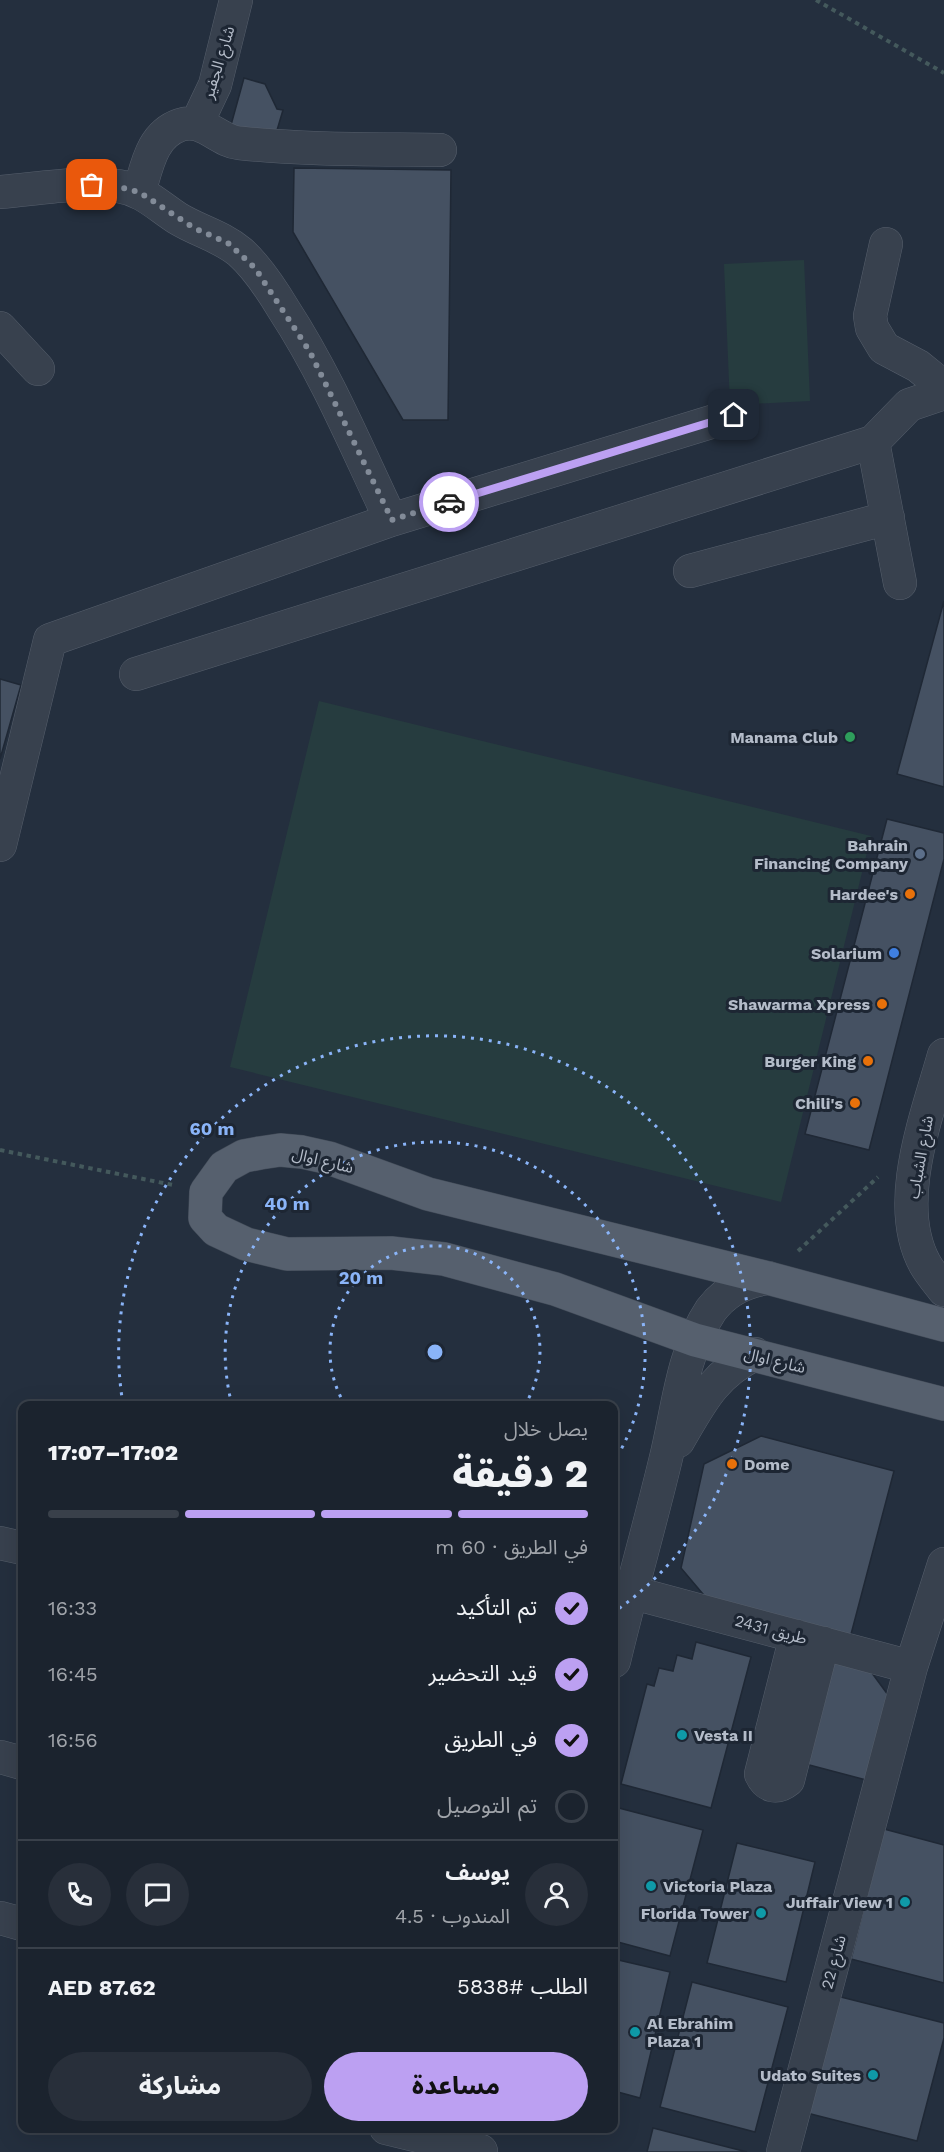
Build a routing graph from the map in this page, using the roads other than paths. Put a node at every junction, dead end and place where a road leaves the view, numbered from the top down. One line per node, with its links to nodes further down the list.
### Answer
1 (236, 0): 2 (street, شارع الجفير)
2 (197, 123): 3 (street); 5 (street)
3 (440, 150)
4 (0, 192): 5 (street)
5 (139, 192): 14 (street)
6 (886, 243): 9 (street)
7 (0, 328): 8 (street)
8 (38, 369)
9 (944, 387)
10 (944, 393): 12 (street)
11 (734, 415): 14 (street)
12 (873, 442): 13 (street); 17 (street)
13 (888, 518): 15 (street); 16 (street)
14 (392, 520): 18 (street)
15 (690, 571)
16 (900, 583)
17 (136, 674)
18 (0, 845)
19 (944, 1055): 21 (street, شارع الشباب)
20 (768, 1278): 22 (main road, شارع اوال); 23 (street); 23 (main road, شارع اوال)
21 (944, 1290)
22 (944, 1325)
23 (695, 1340): 24 (main road, شارع اوال); 26 (street)
24 (755, 1354): 25 (main road, شارع اوال); 26 (street)
25 (944, 1404)
26 (666, 1460): 30 (street)
27 (0, 1542): 28 (street)
28 (18, 1547)
29 (944, 1564): 32 (street, شارع 22)
30 (630, 1592): 31 (street); 32 (street, طريق 2431)
31 (618, 1643)
32 (911, 1667): 39 (street, شارع 22)
33 (0, 1757): 34 (street)
34 (18, 1761)
35 (0, 1918): 36 (street)
36 (18, 1922)
37 (416, 2133): 38 (street)
38 (483, 2144)
39 (783, 2152)

